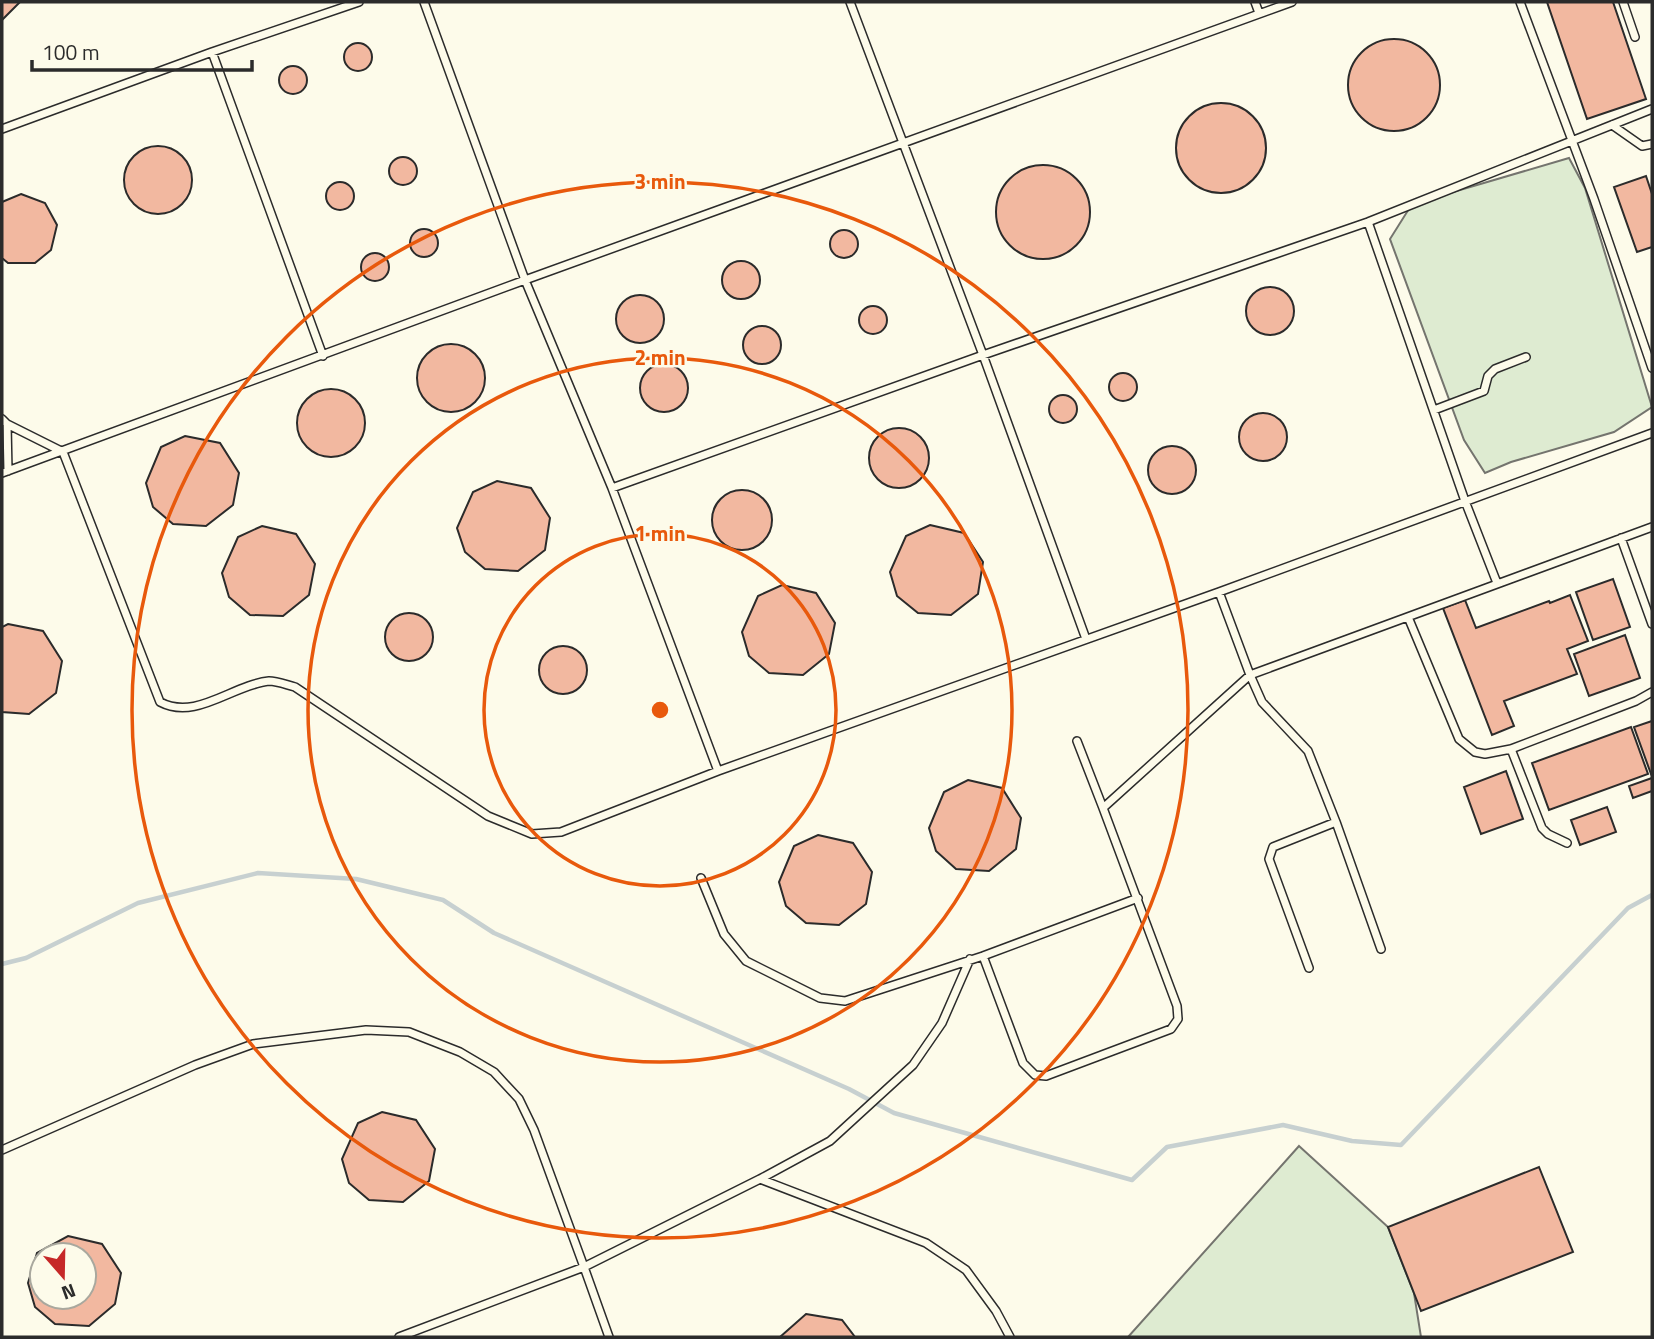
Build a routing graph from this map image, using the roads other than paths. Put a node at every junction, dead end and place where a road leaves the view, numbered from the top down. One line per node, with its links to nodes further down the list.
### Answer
1 (359, 2): 10 (lane)
2 (424, 2): 18 (lane)
3 (849, 2): 15 (lane)
4 (1255, 2): 8 (lane)
5 (1292, 2): 8 (lane)
6 (1520, 2): 14 (lane)
7 (1623, 2): 9 (lane)
8 (1259, 13): 15 (lane)
9 (1635, 37)
10 (212, 52): 13 (lane); 20 (lane)
11 (1652, 109): 12 (lane)
12 (1612, 125): 14 (lane); 16 (lane)
13 (2, 129)
14 (1570, 140): 17 (lane); 22 (lane)
15 (903, 143): 18 (lane); 19 (lane)
16 (1652, 144)
17 (1368, 222): 19 (lane); 23 (lane)
18 (525, 280): 20 (lane); 28 (lane)
19 (984, 355): 28 (lane); 36 (lane)
20 (323, 356): 26 (lane)
21 (1526, 357): 23 (lane)
22 (1652, 368)
23 (1434, 410): 29 (lane)
24 (4, 421): 26 (lane); 27 (lane)
25 (1652, 433): 29 (lane)
26 (63, 452): 27 (lane); 41 (lane)
27 (5, 472)
28 (612, 488): 41 (lane)
29 (1465, 500): 32 (lane); 33 (lane)
30 (1652, 527): 31 (lane)
31 (1621, 538): 32 (lane); 35 (lane)
32 (1497, 583): 34 (lane)
33 (1219, 592): 36 (lane); 37 (lane)
34 (1408, 617): 37 (lane); 40 (lane)
35 (1652, 624)
36 (1086, 639): 41 (lane)
37 (1250, 675): 42 (lane); 43 (lane)
38 (1652, 692): 40 (lane)
39 (1077, 741): 42 (lane)
40 (1511, 749): 44 (lane)
41 (718, 771)
42 (1103, 808): 46 (lane)
43 (1336, 822): 47 (lane); 50 (lane)
44 (1567, 843)
45 (701, 878): 49 (lane)
46 (1138, 898): 48 (lane); 48 (lane)
47 (1381, 949)
48 (983, 956): 49 (lane)
49 (970, 959): 52 (lane)
50 (1309, 968)
51 (2, 1150): 53 (lane)
52 (760, 1179): 53 (lane); 56 (lane)
53 (584, 1267): 54 (lane); 55 (lane)
54 (399, 1337)
55 (609, 1337)
56 (1010, 1337)

